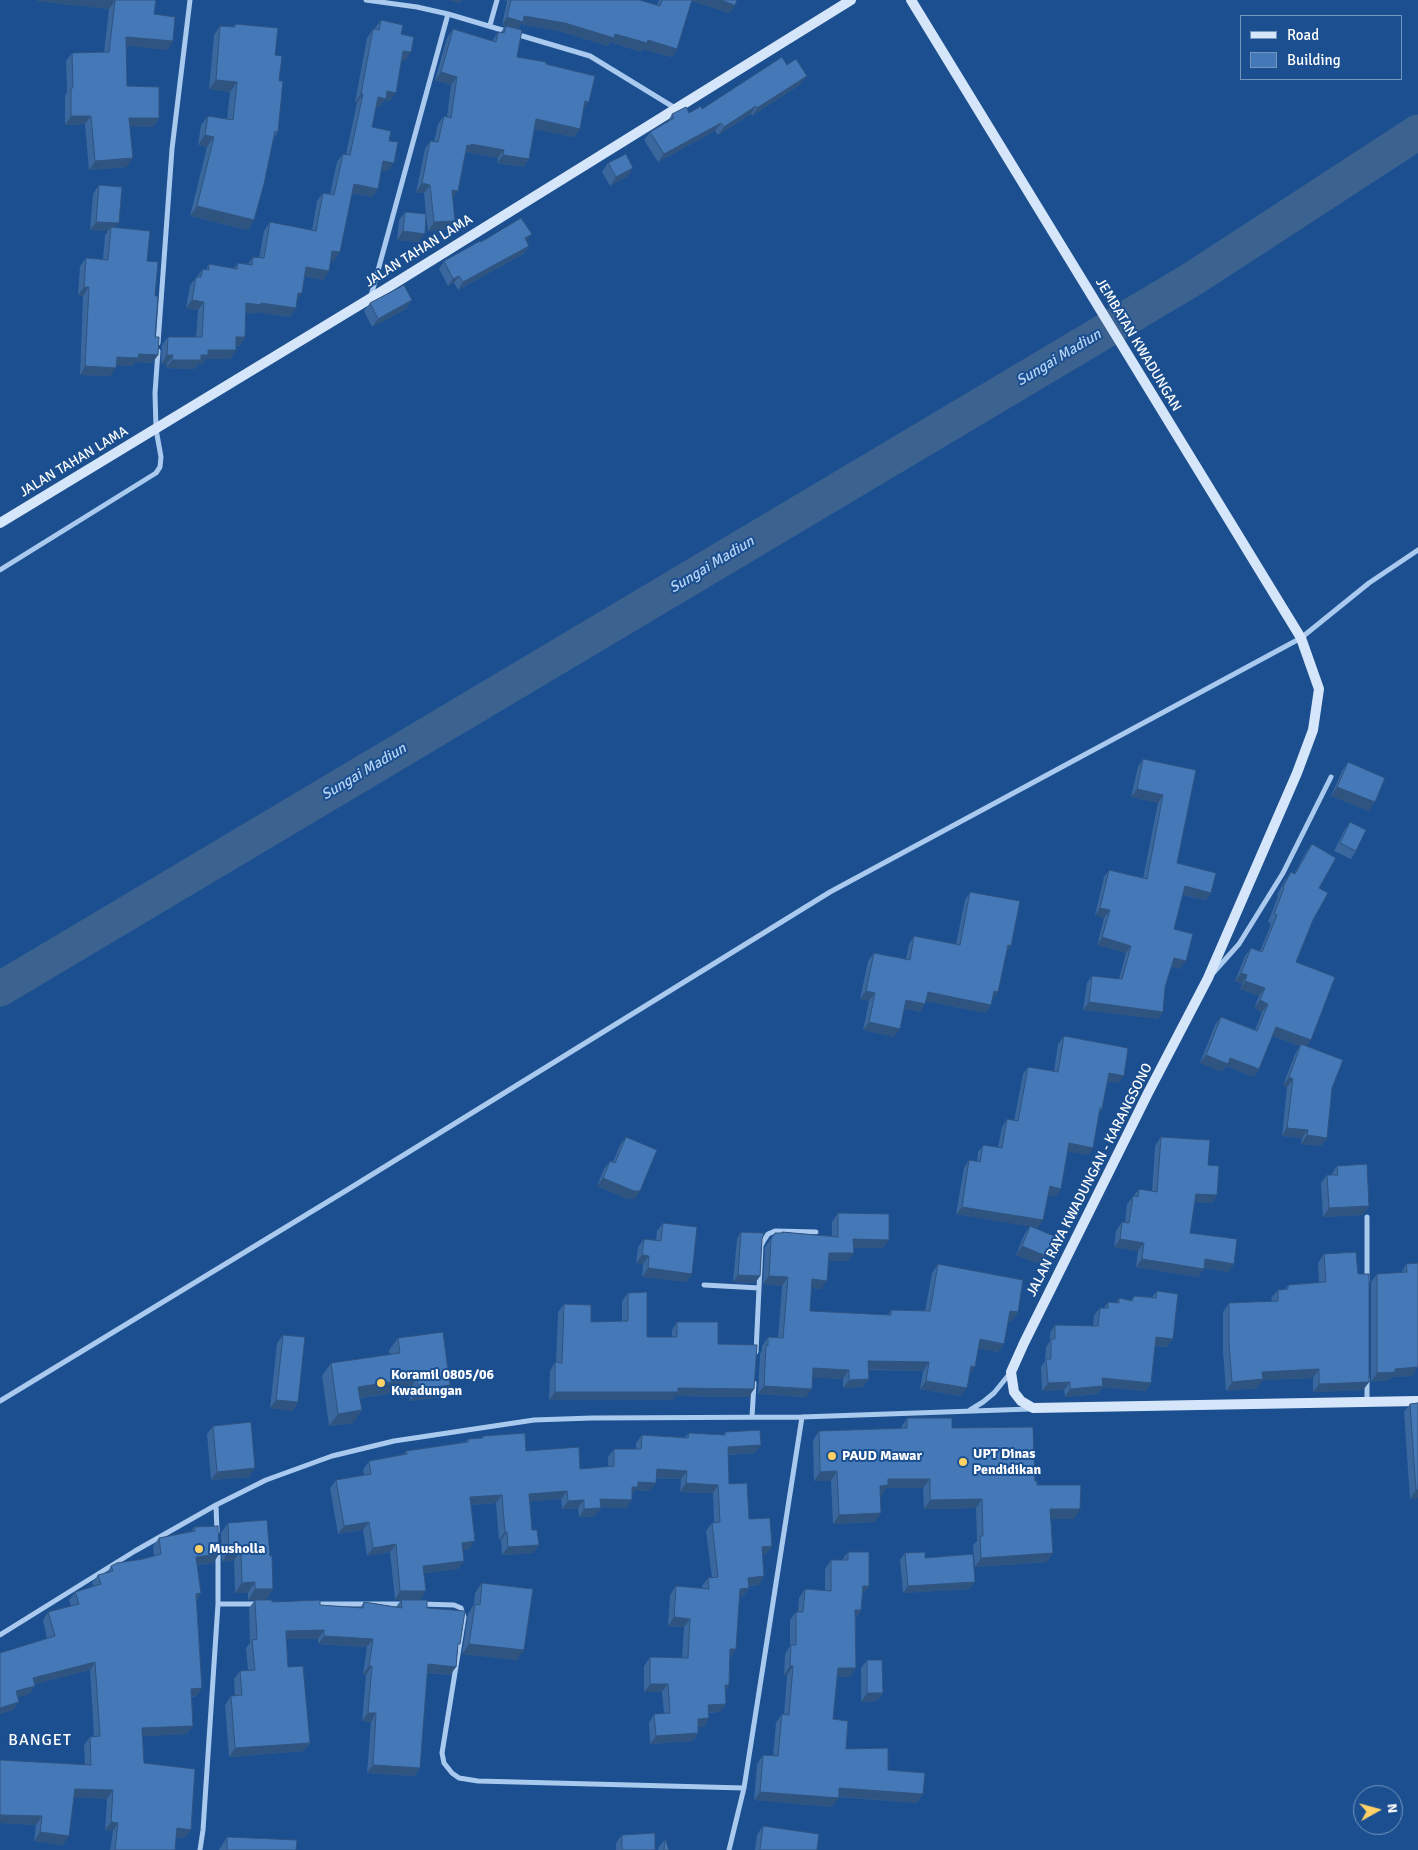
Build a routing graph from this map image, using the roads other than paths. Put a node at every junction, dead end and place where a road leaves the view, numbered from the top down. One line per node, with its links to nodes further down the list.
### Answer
1 (190, 0): 12 (street)
2 (366, 0): 7 (street)
3 (418, 0): 7 (street)
4 (497, 0): 9 (street)
5 (852, 0): 10 (main road, JALAN TAHAN LAMA)
6 (911, 0): 16 (main road, JEMBATAN KWADUNGAN)
7 (417, 7): 8 (street)
8 (448, 14): 9 (street); 11 (street)
9 (490, 25): 10 (street)
10 (675, 109): 11 (main road, JALAN TAHAN LAMA)
11 (371, 298): 12 (main road, JALAN TAHAN LAMA)
12 (156, 429): 13 (main road, JALAN TAHAN LAMA); 15 (street)
13 (0, 523)
14 (1418, 550): 17 (street)
15 (0, 570)
16 (1280, 604): 17 (main road, JALAN RAYA KWADUNGAN - KARANGSONO)
17 (1301, 638): 19 (main road, JALAN RAYA KWADUNGAN - KARANGSONO); 29 (street)
18 (1331, 776): 19 (street)
19 (1208, 978): 26 (main road, JALAN RAYA KWADUNGAN - KARANGSONO)
20 (1367, 1217): 23 (street)
21 (816, 1232): 24 (street)
22 (704, 1285): 24 (street)
23 (1367, 1285)
24 (759, 1288): 25 (street)
25 (756, 1358)
26 (1012, 1372): 32 (main road); 33 (street)
27 (1367, 1372): 30 (street)
28 (754, 1378): 35 (street)
29 (0, 1401)
30 (1367, 1401): 31 (main road); 32 (main road)
31 (1418, 1401)
32 (1033, 1408): 33 (street)
33 (967, 1411): 34 (street)
34 (802, 1417): 35 (street); 43 (street)
35 (752, 1418): 36 (street)
36 (216, 1505): 37 (street); 42 (street)
37 (217, 1535)
38 (217, 1544): 39 (street)
39 (218, 1604): 40 (street); 44 (street)
40 (268, 1604)
41 (307, 1604): 43 (street)
42 (0, 1635)
43 (744, 1788): 45 (street)
44 (200, 1850)
45 (729, 1850)

